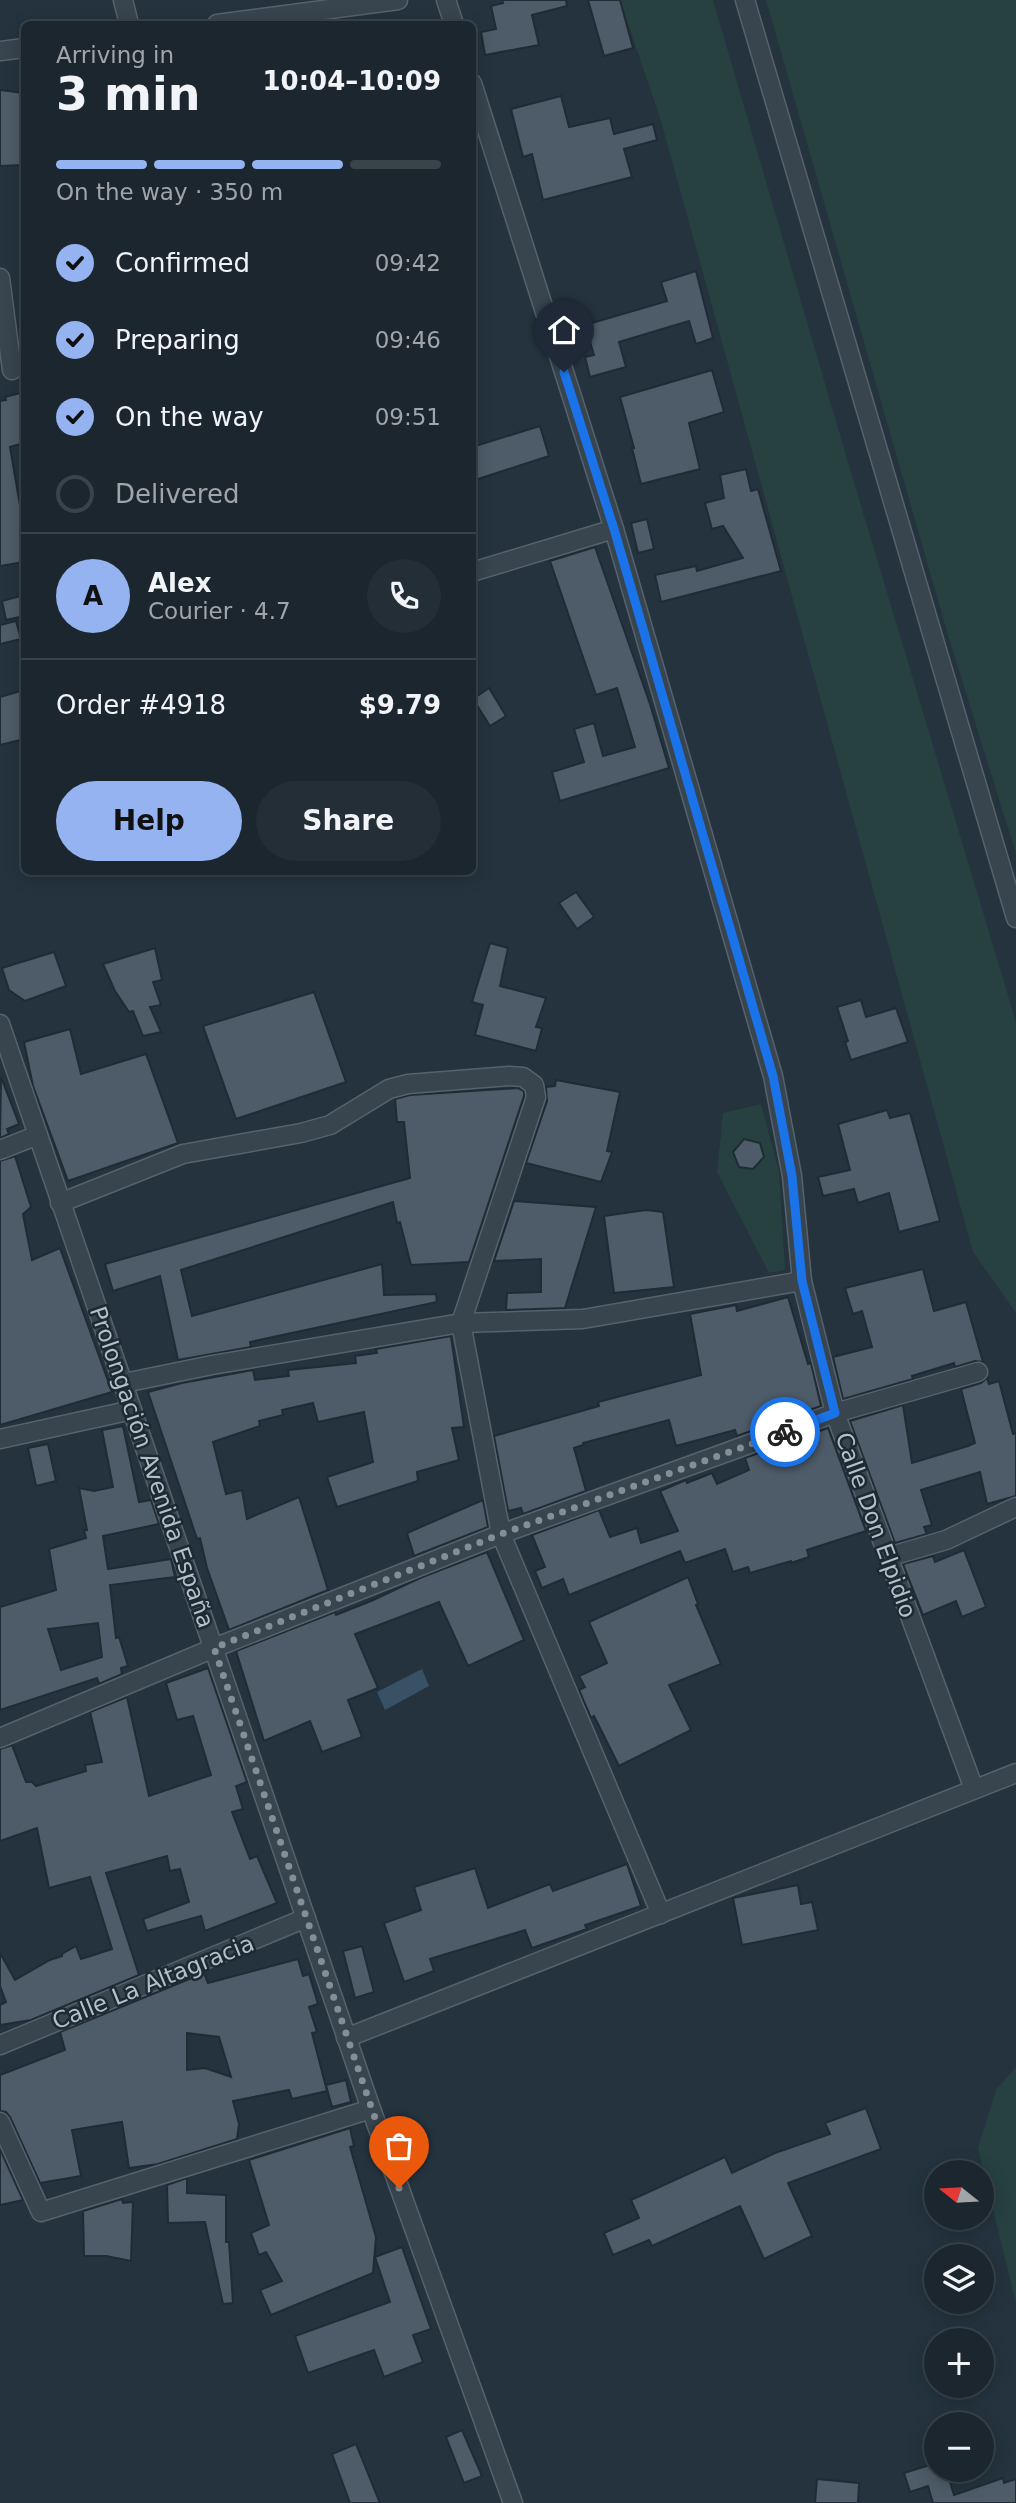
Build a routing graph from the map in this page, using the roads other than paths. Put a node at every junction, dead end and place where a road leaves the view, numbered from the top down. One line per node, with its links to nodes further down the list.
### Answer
1 (123, 0): 5 (street)
2 (398, 0): 6 (street)
3 (446, 0): 7 (street)
4 (744, 0): 15 (street)
5 (128, 21)
6 (240, 21)
7 (453, 21)
8 (21, 48): 9 (street)
9 (0, 51)
10 (476, 96): 13 (street, Calle Don Elpidio)
11 (0, 278): 12 (street)
12 (12, 370)
13 (614, 529): 14 (street); 20 (street, Calle Don Elpidio)
14 (476, 571)
15 (1016, 918)
16 (0, 1024): 17 (street, Prolongación Avenida España)
17 (38, 1135): 18 (street); 19 (street, Prolongación Avenida España)
18 (0, 1150)
19 (60, 1203): 21 (street); 23 (street, Prolongación Avenida España)
20 (802, 1281): 21 (street); 25 (street, Calle Don Elpidio)
21 (461, 1323): 23 (street); 28 (street)
22 (978, 1372): 25 (street)
23 (124, 1383): 24 (street, Prolongación Avenida España)
24 (132, 1410): 26 (street); 30 (street, Prolongación Avenida España)
25 (835, 1413): 28 (street); 29 (street, Calle Don Elpidio)
26 (0, 1439)
27 (1016, 1507): 29 (street)
28 (501, 1534): 30 (street); 34 (street)
29 (888, 1557): 33 (street, Calle Don Elpidio)
30 (214, 1648): 31 (street); 35 (street, Prolongación Avenida España)
31 (0, 1738)
32 (1016, 1773): 33 (street)
33 (974, 1790): 34 (street)
34 (661, 1914): 36 (street)
35 (306, 1918): 36 (street, Prolongación Avenida España); 37 (street, Calle La Altagracia)
36 (346, 2038): 38 (street, Prolongación Avenida España)
37 (0, 2045)
38 (371, 2109): 39 (street); 40 (street, Prolongación Avenida España)
39 (0, 2122)
40 (513, 2503)

